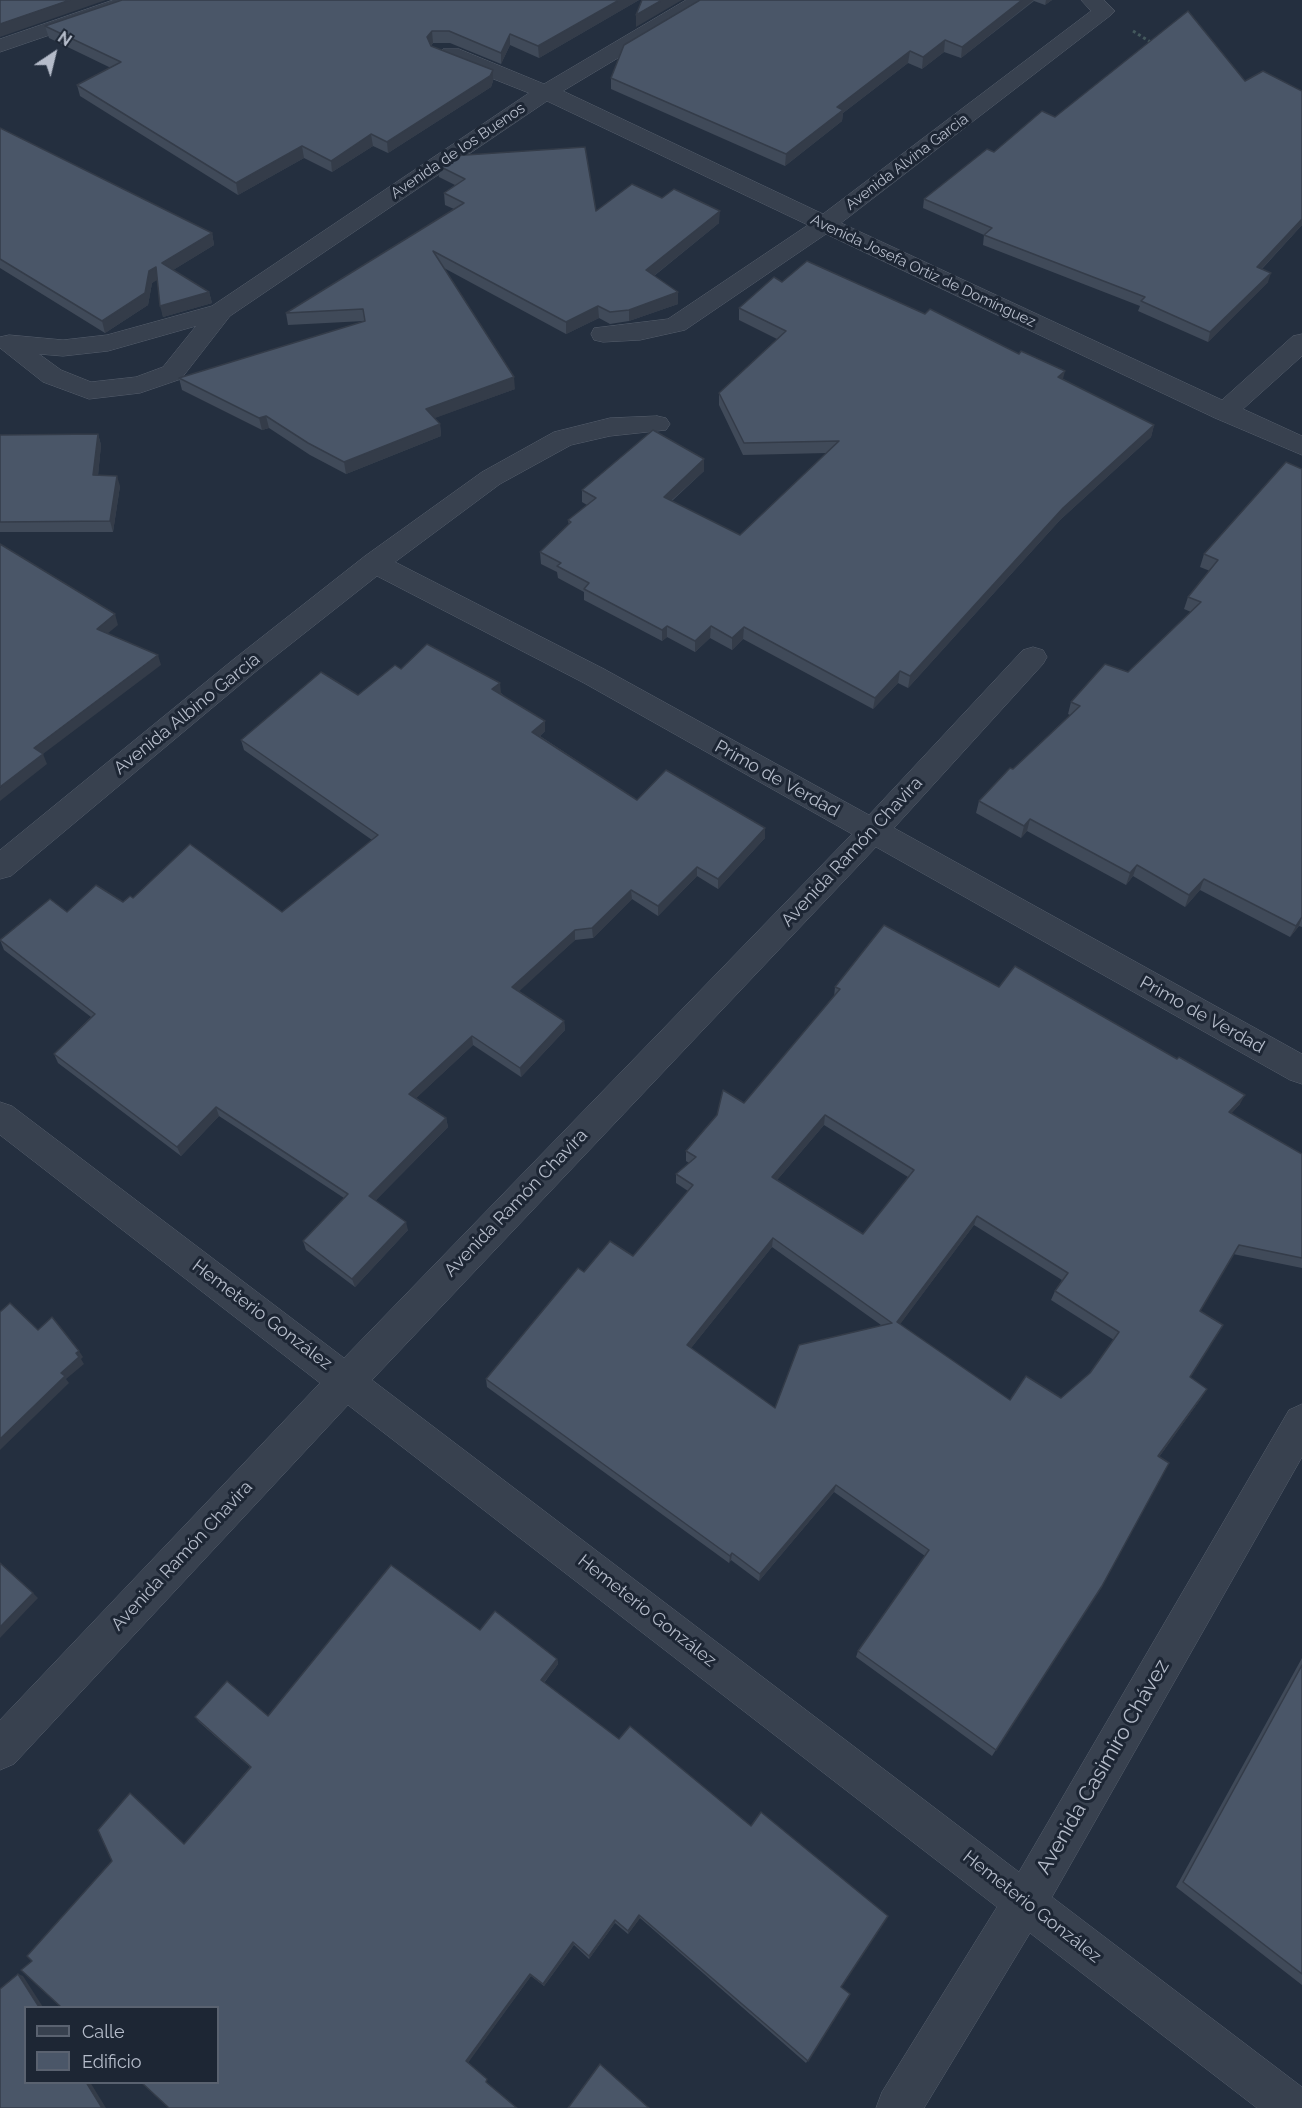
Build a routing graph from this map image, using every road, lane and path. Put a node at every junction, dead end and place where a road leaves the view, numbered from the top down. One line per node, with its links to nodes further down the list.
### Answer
1 (133, 0): 5 (street)
2 (701, 0): 7 (street, Avenida de los Buenos)
3 (1098, 6): 4 (path); 8 (street, Avenida Alvina Garcia)
4 (1152, 44)
5 (0, 46)
6 (441, 50): 7 (street, Avenida Josefa Ortiz de Domínguez)
7 (546, 92): 8 (street, Avenida Josefa Ortiz de Domínguez); 9 (street, Avenida de los Buenos)
8 (824, 225): 10 (street, Avenida Alvina Garcia); 13 (street, Avenida Josefa Ortiz de Domínguez)
9 (221, 311): 11 (street, Avenida de los Buenos); 11 (street, Avenida de los Buenos)
10 (603, 334)
11 (4, 340)
12 (1302, 342): 13 (street)
13 (1224, 412): 15 (street, Avenida Josefa Ortiz de Domínguez)
14 (657, 424): 16 (street)
15 (1302, 446)
16 (375, 563): 18 (street, Primo de Verdad); 19 (street, Avenida Albino García)
17 (1033, 657): 18 (street, Avenida Ramón Chavira)
18 (872, 832): 20 (street, Primo de Verdad); 22 (street, Avenida Ramón Chavira)
19 (0, 867)
20 (1302, 1070)
21 (0, 1116): 22 (street, Hemeterio González)
22 (347, 1380): 24 (street, Avenida Ramón Chavira); 25 (street, Hemeterio González)
23 (1302, 1422): 25 (street, Avenida Casimiro Chávez)
24 (0, 1750)
25 (1025, 1902): 26 (street, Avenida Casimiro Chávez); 27 (street, Hemeterio González)
26 (898, 2108)
27 (1293, 2108)

